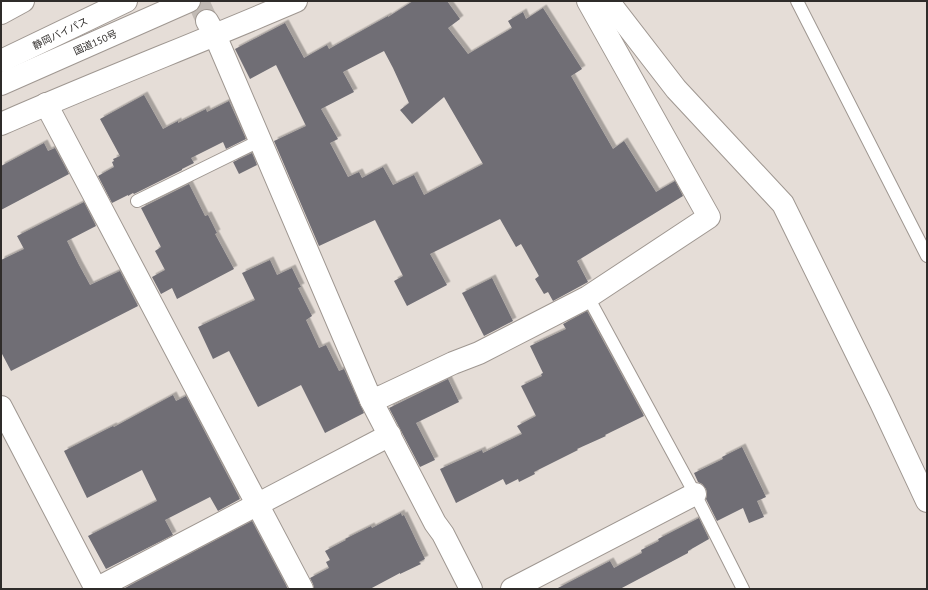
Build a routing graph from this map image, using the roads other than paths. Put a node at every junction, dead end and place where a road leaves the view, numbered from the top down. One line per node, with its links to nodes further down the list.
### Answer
1 (23, 1): 10 (main road)
2 (94, 1): 12 (main road)
3 (155, 1): 9 (main road)
4 (189, 1): 15 (main road, 国道150号)
5 (296, 1): 11 (main road)
6 (588, 1): 21 (main road)
7 (608, 1): 26 (main road)
8 (797, 1): 20 (lane)
9 (123, 7): 13 (main road, 静岡バイパス); 14 (main road, 静岡バイパス)
10 (1, 12)
11 (211, 28): 16 (main road); 18 (main road)
12 (1, 48)
13 (1, 61)
14 (1, 74)
15 (1, 84)
16 (46, 104): 17 (main road); 27 (main road)
17 (1, 124)
18 (261, 140): 19 (lane); 22 (main road)
19 (137, 201)
20 (927, 256)
21 (588, 297): 22 (main road); 25 (lane)
22 (371, 400): 24 (main road)
23 (1, 407): 28 (main road)
24 (390, 435): 27 (main road); 30 (main road)
25 (694, 494): 31 (main road); 32 (lane)
26 (927, 501)
27 (258, 504): 28 (main road); 29 (main road)
28 (96, 589)
29 (302, 589)
30 (471, 589)
31 (512, 589)
32 (743, 589)

